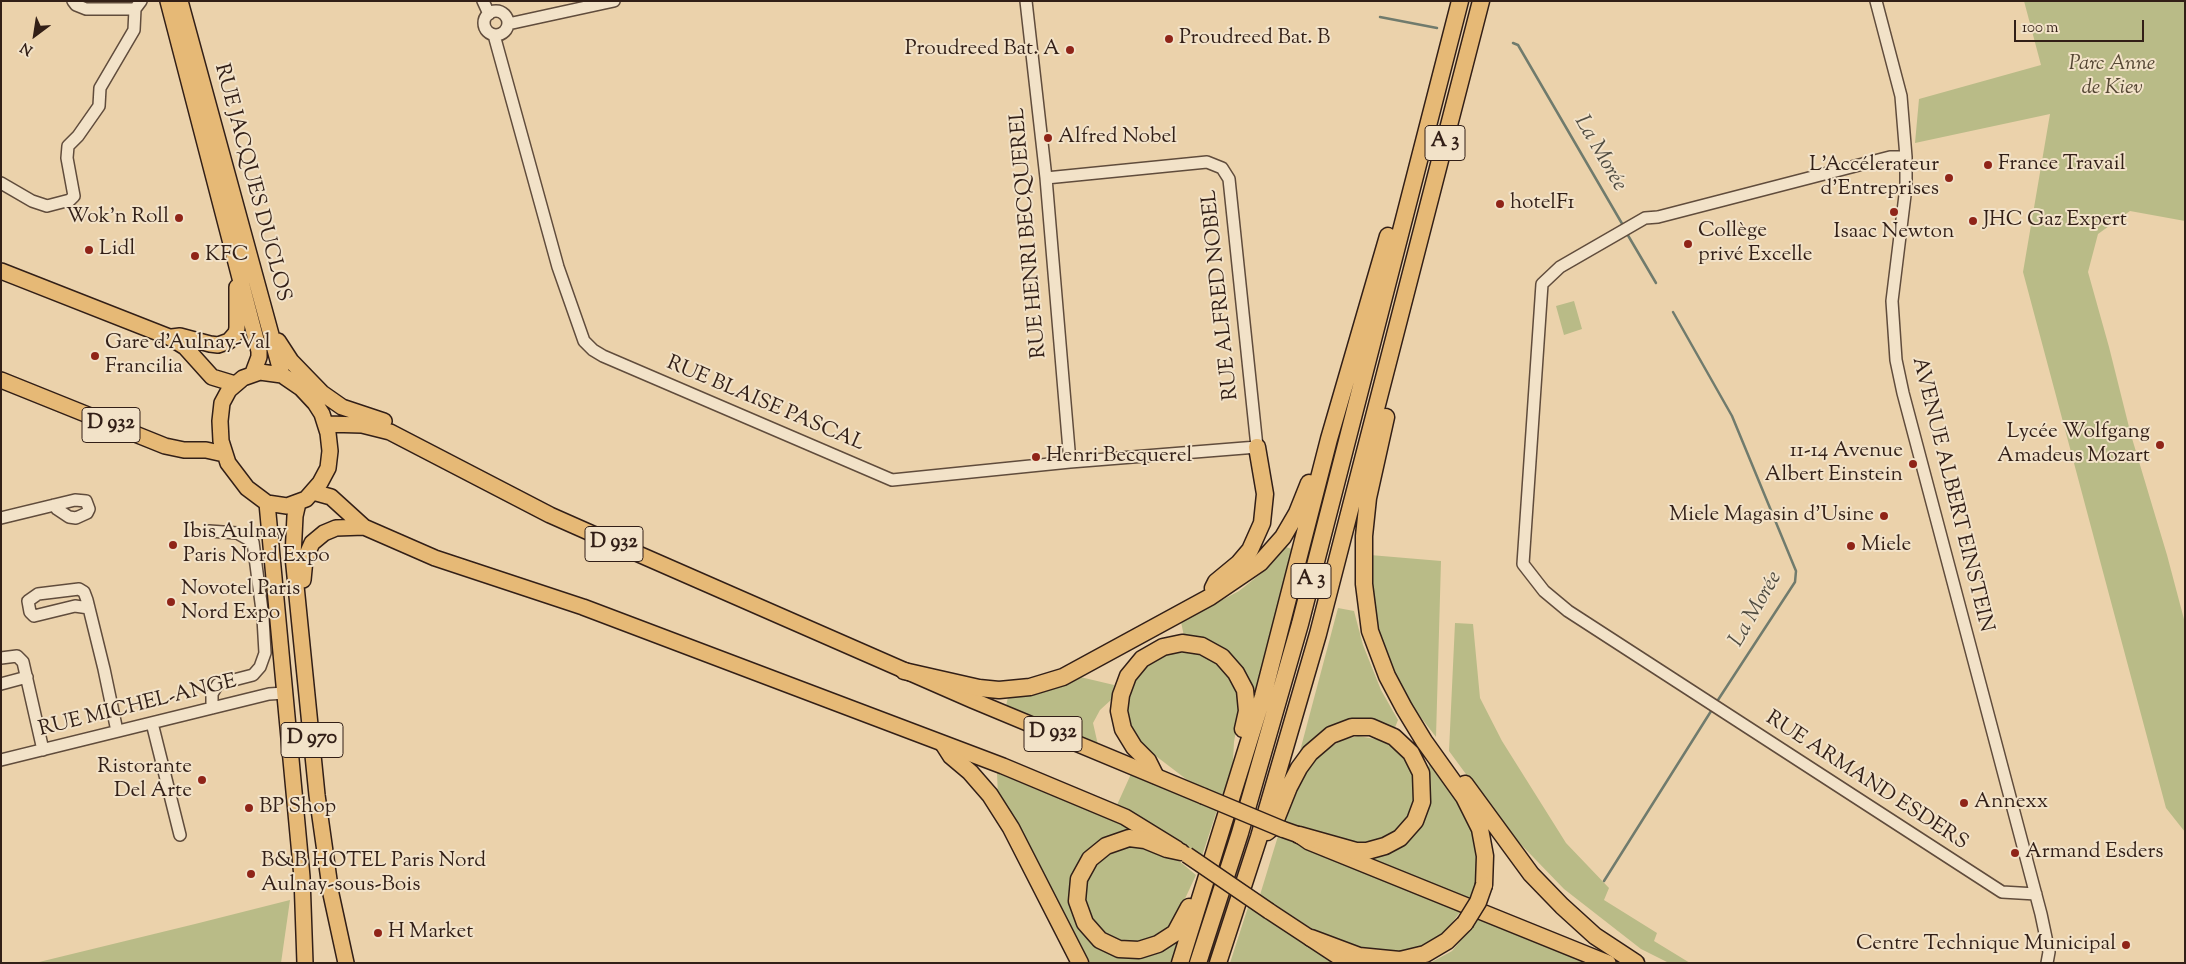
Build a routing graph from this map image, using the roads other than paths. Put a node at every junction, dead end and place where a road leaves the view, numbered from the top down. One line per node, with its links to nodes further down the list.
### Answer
1 (73, 1): 10 (street)
2 (168, 1): 18 (main road, RUE JACQUES DUCLOS)
3 (180, 1): 21 (main road, RUE JACQUES DUCLOS)
4 (483, 1): 11 (street)
5 (614, 1): 12 (street)
6 (1026, 1): 15 (street, RUE HENRI BECQUEREL)
7 (1460, 1): 17 (highway, A 3)
8 (1481, 1): 20 (highway, A 3)
9 (1876, 1): 14 (street, AVENUE ALBERT EINSTEIN)
10 (138, 5): 16 (street)
11 (489, 14): 12 (street); 13 (street)
12 (508, 24): 13 (street)
13 (494, 35): 31 (street, RUE BLAISE PASCAL)
14 (1906, 157): 63 (street, AVENUE ALBERT EINSTEIN); 63 (street, RUE ARMAND ESDERS)
15 (1046, 178): 29 (street, RUE ALFRED NOBEL); 31 (street, RUE HENRI BECQUEREL)
16 (1, 183)
17 (1409, 195): 28 (highway); 70 (highway, A 3)
18 (237, 268): 22 (main road); 23 (main road, RUE JACQUES DUCLOS)
19 (1, 271): 22 (main road)
20 (1409, 284): 51 (highway); 59 (highway, A 3)
21 (266, 320): 24 (main road, RUE JACQUES DUCLOS); 32 (main road)
22 (169, 337): 26 (main road)
23 (253, 373): 24 (main road); 26 (main road)
24 (282, 375): 27 (main road)
25 (1, 380): 30 (main road, D 932)
26 (235, 384): 30 (main road)
27 (326, 424): 32 (main road, D 932); 33 (main road)
28 (1329, 439): 40 (highway); 54 (highway)
29 (1257, 447): 31 (street, RUE BLAISE PASCAL); 40 (highway)
30 (224, 454): 34 (main road)
31 (1070, 462)
32 (472, 474): 44 (main road, D 932)
33 (313, 492): 35 (main road); 38 (main road, D 932)
34 (267, 503): 35 (main road); 47 (main road, D 970)
35 (298, 503): 42 (main road, D 970)
36 (54, 505): 37 (street)
37 (1, 518)
38 (364, 527): 42 (main road); 52 (main road, D 932)
39 (209, 531): 48 (street)
40 (1210, 597): 44 (highway)
41 (89, 608): 41 (street); 50 (street)
42 (300, 612): 61 (main road, D 970)
43 (1, 658): 45 (street)
44 (904, 670): 56 (main road, D 932)
45 (27, 677): 46 (street); 53 (street)
46 (1, 684)
47 (285, 693): 48 (street, RUE MICHEL-ANGE); 65 (main road, D 970)
48 (212, 708): 49 (street, RUE MICHEL-ANGE)
49 (152, 723): 50 (street, RUE MICHEL-ANGE); 57 (street)
50 (117, 731): 53 (street, RUE MICHEL-ANGE)
51 (1424, 741): 64 (highway, bridge); 74 (highway)
52 (944, 745): 60 (main road, D 932); 68 (highway)
53 (43, 750): 55 (street, RUE MICHEL-ANGE)
54 (1246, 750): 56 (highway); 62 (highway)
55 (1, 760)
56 (1155, 775): 58 (main road, D 932, bridge)
57 (180, 835)
58 (1299, 835): 59 (highway); 73 (main road, D 932)
59 (1259, 837): 71 (highway, A 3)
60 (1184, 854): 62 (highway); 64 (main road, D 932, bridge)
61 (327, 867): 66 (main road, D 970); 67 (main road)
62 (1203, 893): 69 (highway)
63 (2036, 894): 75 (street, AVENUE ALBERT EINSTEIN)
64 (1311, 938): 72 (main road, D 932)
65 (305, 963)
66 (346, 963)
67 (355, 963)
68 (1080, 963)
69 (1180, 963)
70 (1198, 963)
71 (1218, 963)
72 (1348, 963)
73 (1608, 963)
74 (1636, 963)
75 (2047, 963)

